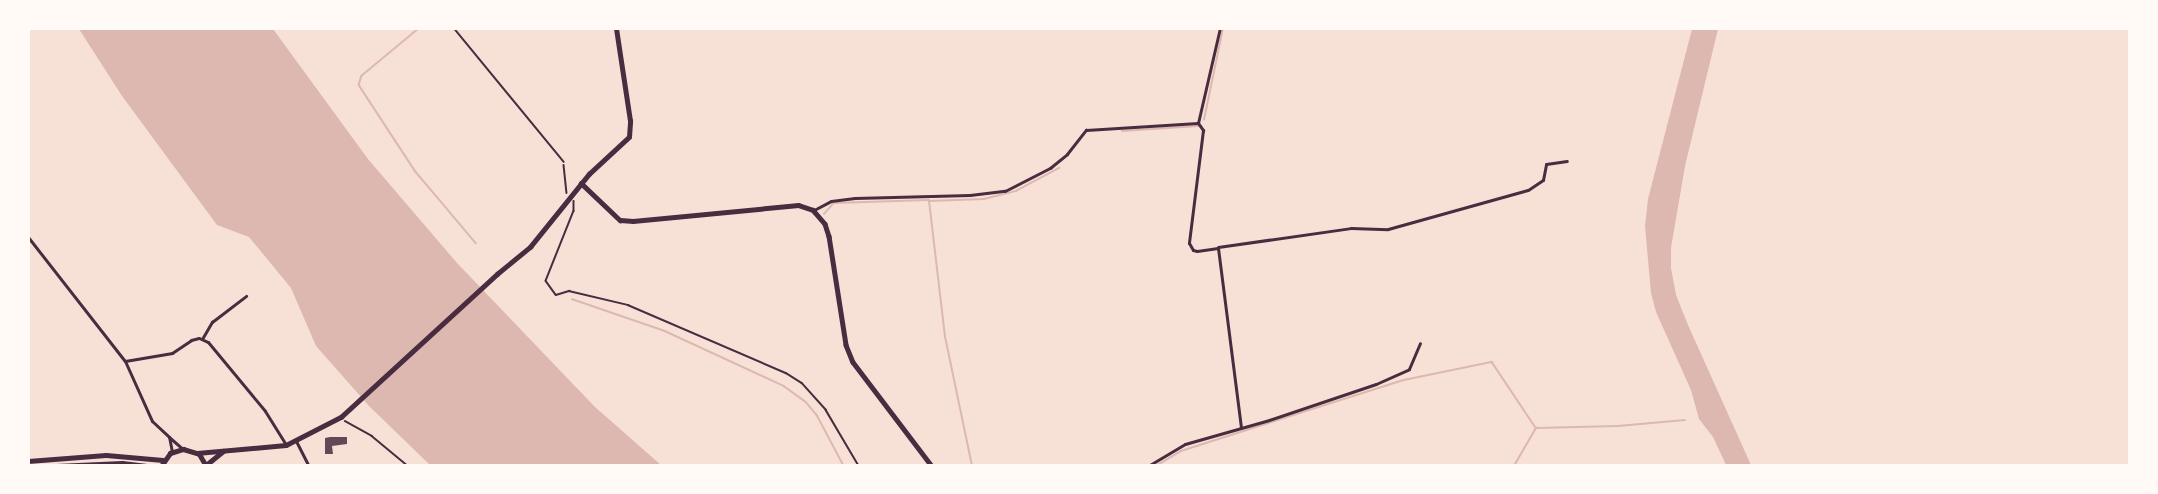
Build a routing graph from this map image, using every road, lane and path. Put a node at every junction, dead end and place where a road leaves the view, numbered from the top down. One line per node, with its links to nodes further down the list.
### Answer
1 (454, 28): 6 (lane)
2 (616, 28): 7 (street)
3 (1220, 28): 4 (street)
4 (1200, 125): 9 (street); 11 (street)
5 (1567, 161): 11 (street)
6 (564, 162): 8 (path)
7 (581, 183): 8 (street); 9 (street)
8 (571, 196): 16 (street); 32 (path)
9 (813, 210): 33 (street)
10 (28, 237): 15 (street)
11 (1218, 248): 17 (street)
12 (246, 296): 13 (street)
13 (202, 339): 15 (street); 20 (street)
14 (1420, 343): 17 (street)
15 (125, 361): 18 (street)
16 (341, 417): 19 (street); 31 (path)
17 (1241, 428): 34 (street)
18 (170, 437): 21 (street); 23 (street)
19 (296, 441): 20 (street); 30 (street)
20 (286, 445): 22 (street)
21 (183, 449): 23 (main road); 24 (main road)
22 (226, 450): 24 (street); 29 (street)
23 (172, 452): 26 (main road)
24 (197, 453): 29 (main road)
25 (28, 461): 26 (main road)
26 (162, 463)
27 (56, 465): 28 (main road)
28 (145, 465)
29 (206, 465)
30 (309, 465)
31 (408, 465)
32 (859, 465)
33 (932, 465)
34 (1148, 465)

